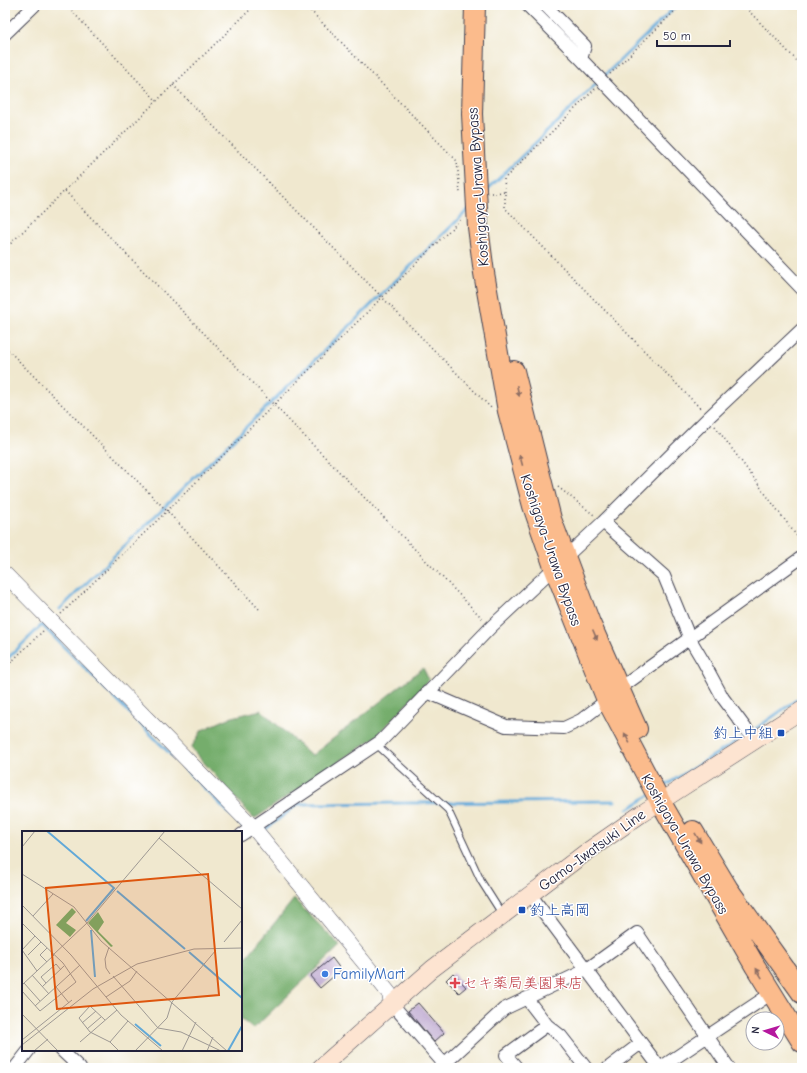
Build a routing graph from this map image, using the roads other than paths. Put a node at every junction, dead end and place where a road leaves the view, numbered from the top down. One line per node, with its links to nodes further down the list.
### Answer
1 (35, 5): 6 (street)
2 (475, 5): 8 (highway, Koshigaya-Urawa Bypass)
3 (487, 5): 8 (highway, Koshigaya-Urawa Bypass)
4 (527, 5): 7 (street)
5 (545, 5): 7 (street)
6 (5, 34)
7 (581, 59): 9 (street)
8 (490, 192): 13 (highway, Koshigaya-Urawa Bypass, one-way to 13); 13 (highway, Koshigaya-Urawa Bypass, one-way to 8)
9 (802, 289)
10 (802, 329): 11 (street)
11 (603, 522): 13 (street); 15 (street)
12 (802, 557): 15 (street)
13 (560, 562): 16 (street); 17 (highway, Koshigaya-Urawa Bypass)
14 (5, 574): 22 (street)
15 (690, 639): 17 (street); 19 (street)
16 (427, 692): 17 (street); 20 (street)
17 (613, 695): 21 (highway, Koshigaya-Urawa Bypass)
18 (802, 710): 19 (main road, Gamo-Iwatsuki Line)
19 (755, 742): 21 (main road, Gamo-Iwatsuki Line)
20 (376, 744): 22 (street); 24 (lane)
21 (666, 798): 23 (main road, Gamo-Iwatsuki Line); 26 (highway, Koshigaya-Urawa Bypass, one-way to 21); 27 (highway, Koshigaya-Urawa Bypass, one-way to 27)
22 (247, 831): 29 (street)
23 (530, 894): 24 (main road, Gamo-Iwatsuki Line); 25 (street)
24 (503, 915): 29 (main road, Gamo-Iwatsuki Line)
25 (586, 970): 28 (street); 31 (street); 33 (street)
26 (772, 993): 31 (street); 32 (highway, Koshigaya-Urawa Bypass)
27 (802, 993)
28 (527, 999): 30 (street); 36 (street)
29 (392, 1004): 36 (street); 39 (main road, Gamo-Iwatsuki Line)
30 (547, 1025): 40 (street); 41 (street)
31 (708, 1036): 43 (street); 44 (street)
32 (802, 1042)
33 (641, 1043): 42 (street); 43 (street)
34 (28, 1051): 37 (street)
35 (62, 1051): 38 (street)
36 (446, 1065)
37 (15, 1068)
38 (80, 1068)
39 (320, 1068)
40 (517, 1068)
41 (586, 1068)
42 (608, 1068)
43 (660, 1068)
44 (729, 1068)

